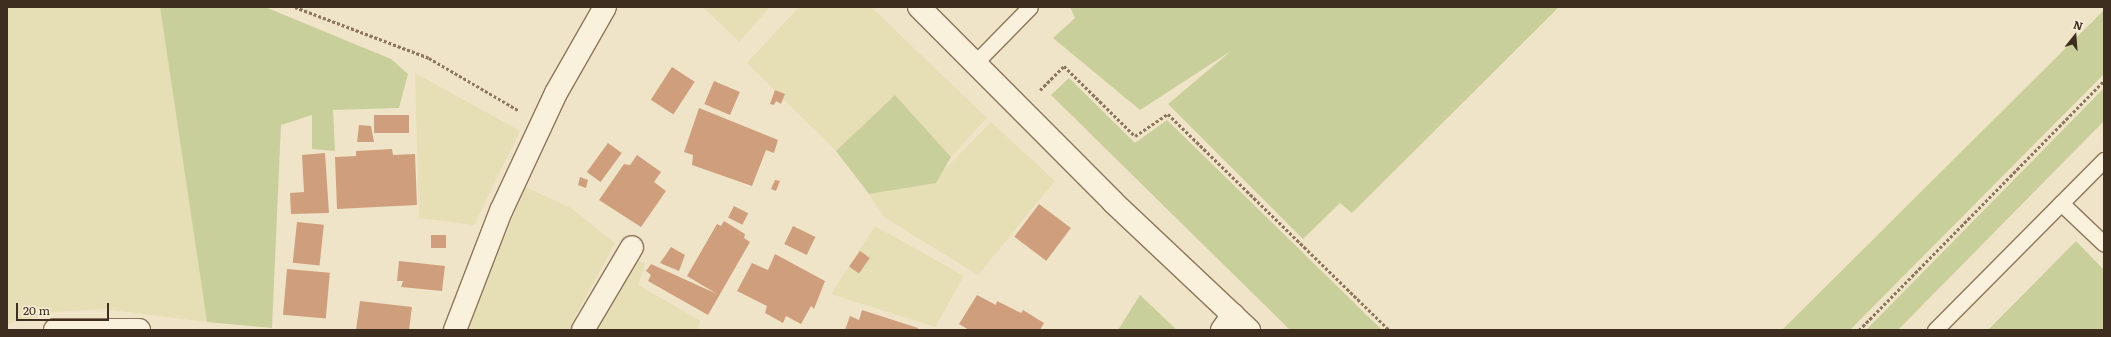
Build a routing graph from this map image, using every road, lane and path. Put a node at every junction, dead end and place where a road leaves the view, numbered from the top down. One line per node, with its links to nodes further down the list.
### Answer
1 (295, 7): 8 (path)
2 (606, 7): 8 (street)
3 (919, 7): 5 (street)
4 (1030, 7): 5 (lane)
5 (975, 63): 13 (street)
6 (2104, 80): 20 (path)
7 (1037, 93): 19 (path)
8 (542, 123): 16 (street)
9 (2104, 160): 10 (lane)
10 (2061, 203): 11 (lane); 21 (lane)
11 (2104, 244)
12 (632, 247): 17 (street)
13 (1227, 322): 18 (street)
14 (55, 330): 15 (street)
15 (139, 330)
16 (455, 330)
17 (583, 330)
18 (1249, 330)
19 (1389, 330)
20 (1859, 330)
21 (1936, 330)

